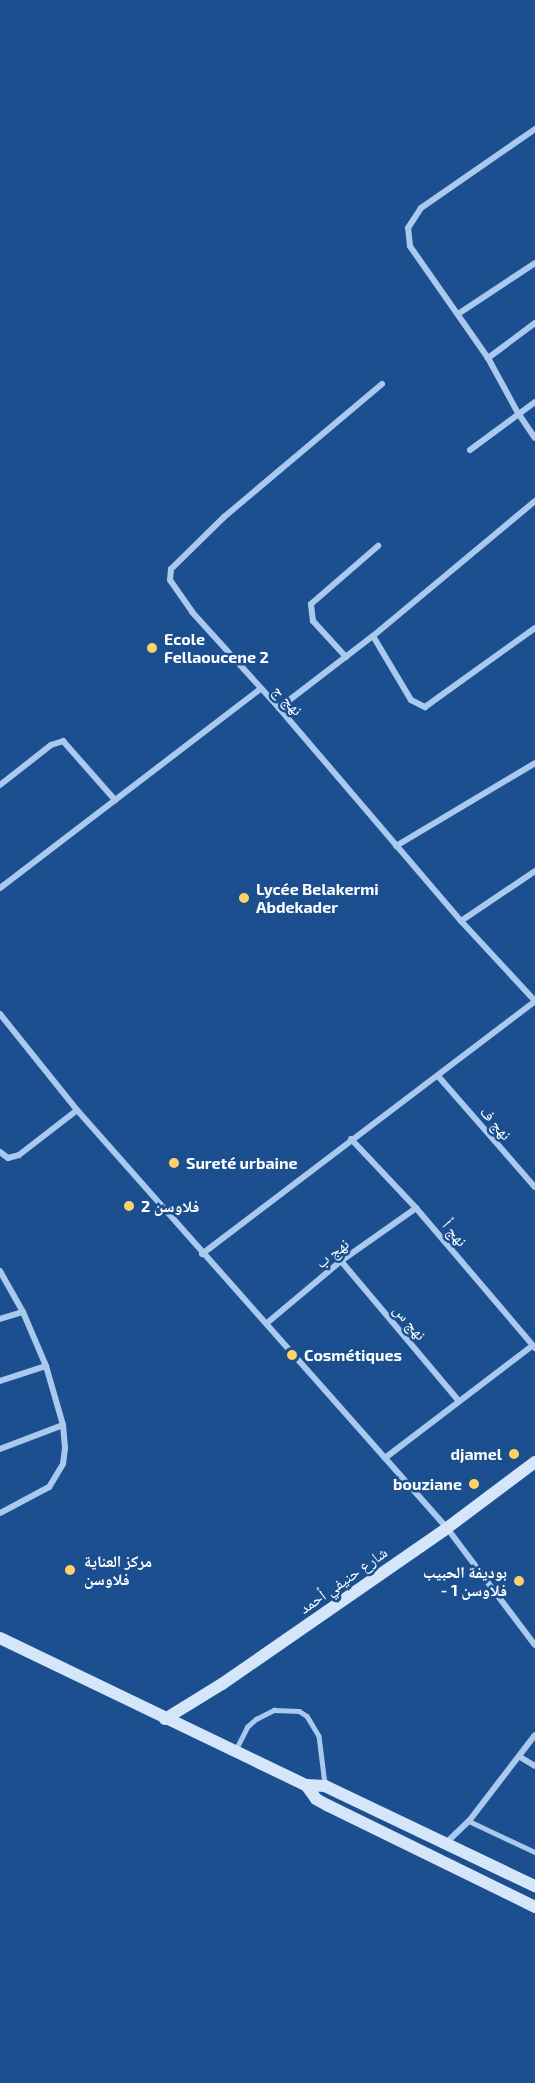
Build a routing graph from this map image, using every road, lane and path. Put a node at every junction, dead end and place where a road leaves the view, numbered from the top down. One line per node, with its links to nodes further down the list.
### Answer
1 (534, 132): 3 (street)
2 (535, 263): 3 (street)
3 (458, 314): 5 (street)
4 (535, 323): 5 (street)
5 (488, 358): 8 (street)
6 (382, 384): 16 (street, نهج ج)
7 (535, 402): 8 (street)
8 (518, 413): 9 (street); 10 (street)
9 (535, 438)
10 (470, 450)
11 (535, 501): 14 (street)
12 (378, 546): 15 (street)
13 (535, 628): 14 (street)
14 (373, 636): 15 (street)
15 (346, 657): 17 (street)
16 (260, 689): 17 (street, نهج ج); 20 (street)
17 (279, 708): 21 (street, نهج ج)
18 (535, 763): 21 (street)
19 (0, 785): 20 (street)
20 (115, 800): 23 (street)
21 (396, 846): 24 (street, نهج ج)
22 (535, 872): 24 (street)
23 (0, 888)
24 (461, 921): 25 (street, نهج ج)
25 (535, 1001): 27 (street)
26 (0, 1014): 28 (street)
27 (438, 1076): 29 (street); 31 (street, نهج ف)
28 (77, 1110): 30 (street); 33 (street)
29 (351, 1138): 32 (street, نهج أ); 33 (street)
30 (0, 1152)
31 (535, 1187)
32 (416, 1208): 34 (street, نهج ب); 39 (street, نهج أ)
33 (202, 1254): 38 (street)
34 (341, 1261): 38 (street, نهج ب); 42 (street, نهج س)
35 (0, 1270): 36 (street)
36 (23, 1312): 37 (street); 40 (street)
37 (0, 1319)
38 (267, 1323): 45 (street)
39 (534, 1347): 42 (street)
40 (46, 1366): 41 (street); 43 (street)
41 (0, 1381)
42 (458, 1400): 45 (street)
43 (63, 1425): 44 (street); 47 (street)
44 (0, 1449)
45 (385, 1458): 48 (street)
46 (535, 1462): 48 (main road, شارع حنيفي أحمد)
47 (0, 1513)
48 (447, 1528): 50 (street); 51 (main road, شارع حنيفي أحمد)
49 (0, 1638): 51 (main road)
50 (535, 1645)
51 (165, 1719): 53 (main road)
52 (535, 1735): 54 (street)
53 (235, 1751): 56 (main road); 57 (lane)
54 (520, 1757): 55 (street); 58 (street)
55 (535, 1766)
56 (306, 1785): 57 (main road); 62 (main road)
57 (325, 1786): 59 (main road)
58 (469, 1821): 59 (street); 60 (lane)
59 (446, 1843): 61 (main road)
60 (535, 1852)
61 (535, 1886)
62 (535, 1907)

